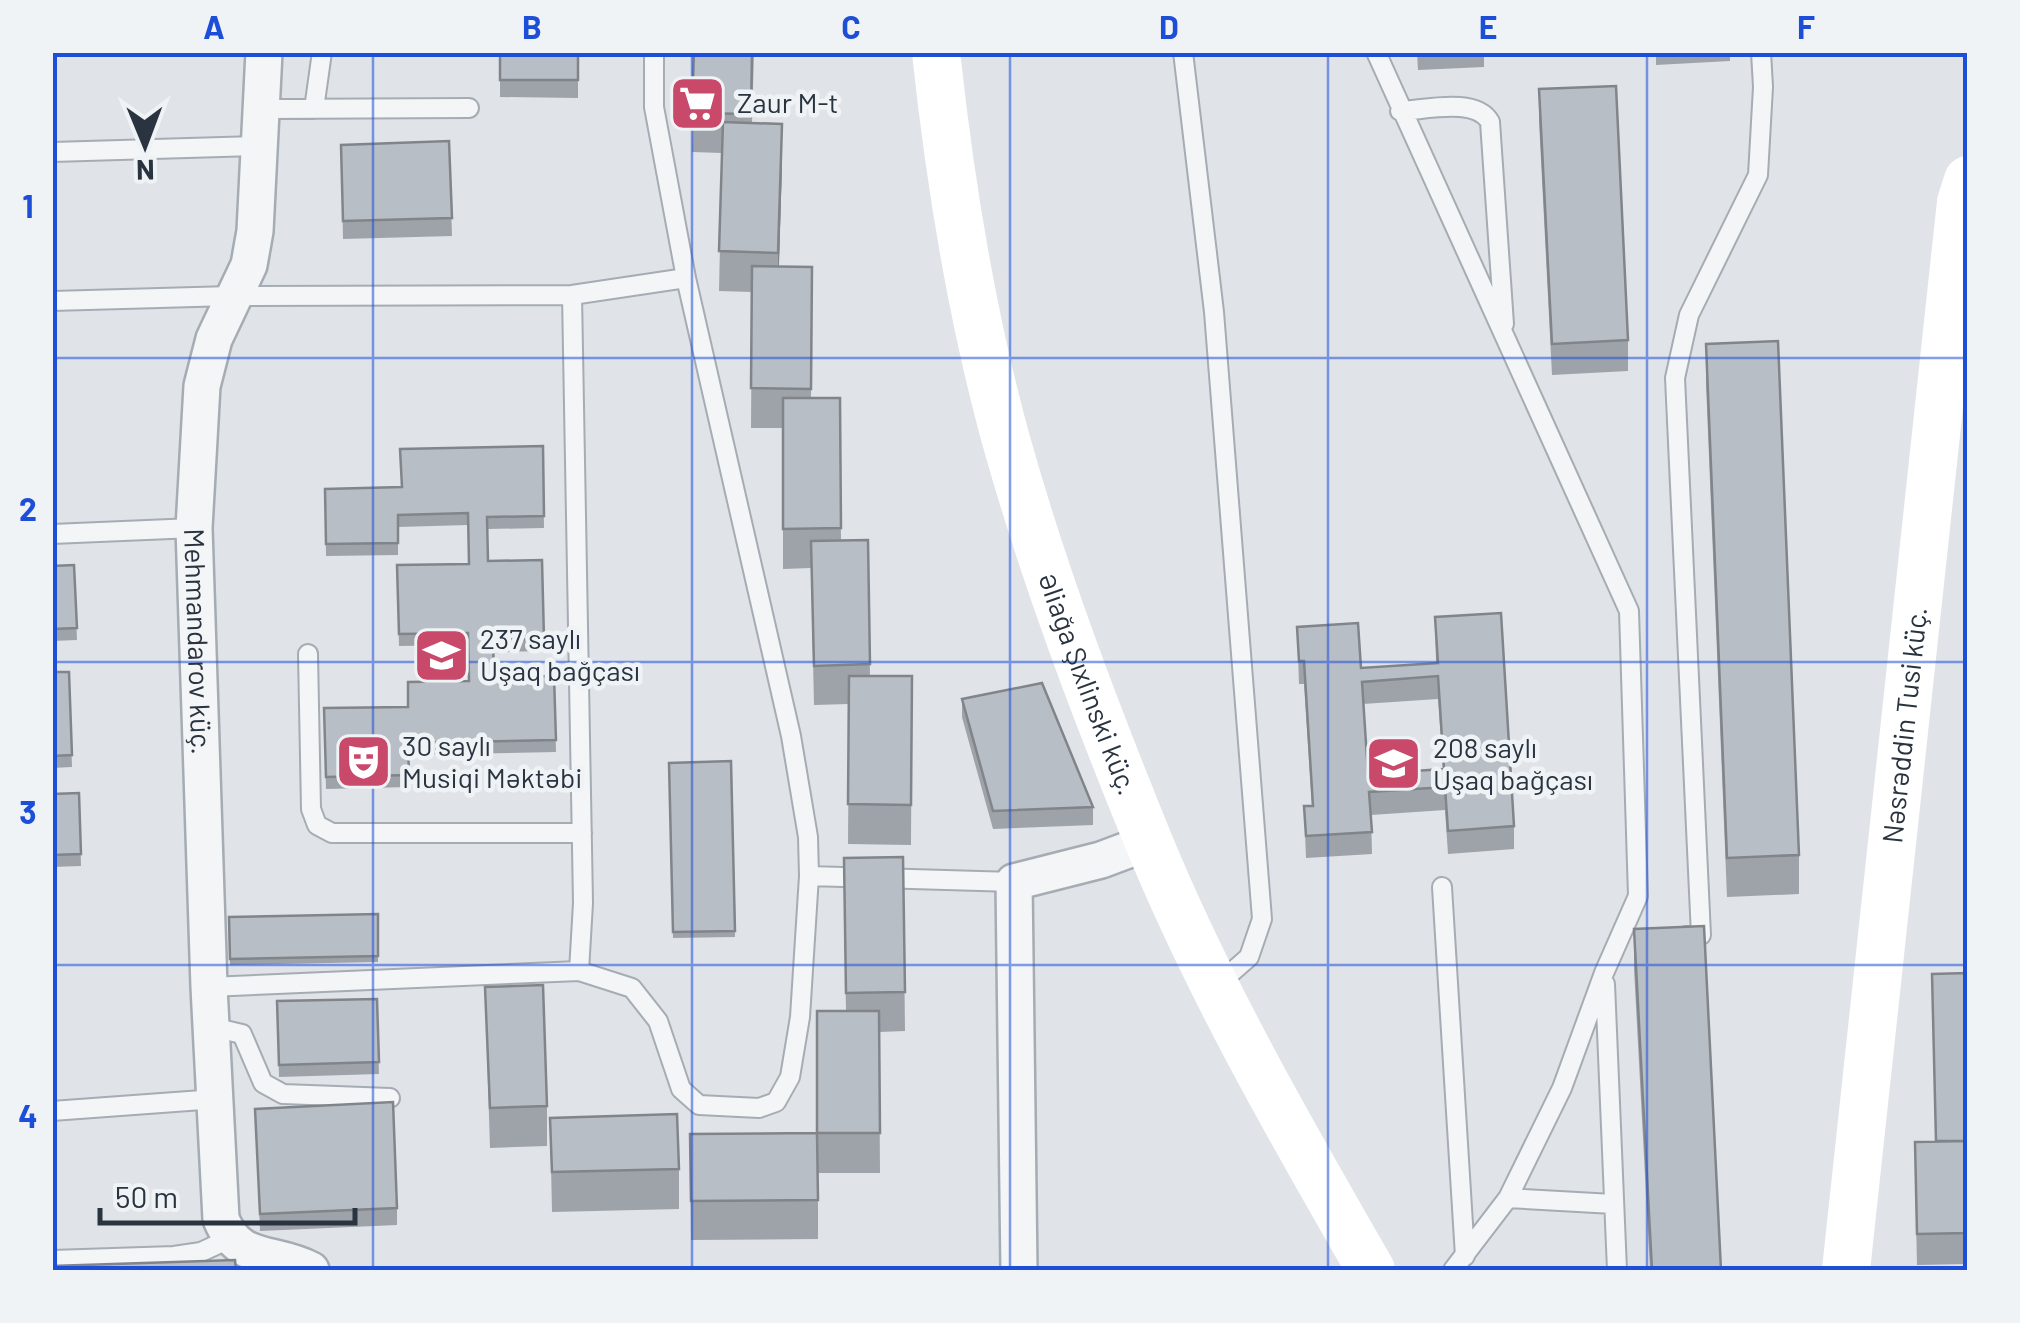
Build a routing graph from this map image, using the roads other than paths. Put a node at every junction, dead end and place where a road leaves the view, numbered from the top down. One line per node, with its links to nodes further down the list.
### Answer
1 (264, 52): 9 (street, Mehmandarov küç.)
2 (322, 52): 10 (lane)
3 (654, 52): 15 (lane)
4 (936, 52): 24 (main road, Əliağa Şıxlinski küç.)
5 (1183, 52): 31 (lane)
6 (1376, 52): 11 (lane)
7 (1761, 52): 28 (lane)
8 (469, 108): 10 (lane)
9 (262, 109): 10 (lane); 12 (street, Mehmandarov küç.)
10 (314, 109)
11 (1400, 111): 19 (lane); 19 (lane)
12 (260, 146): 13 (lane); 17 (street, Mehmandarov küç.)
13 (52, 152)
14 (1968, 180): 46 (main road, Nəsrəddin Tusi küç.)
15 (686, 278): 16 (lane); 25 (lane)
16 (572, 295): 17 (lane); 23 (lane)
17 (232, 296): 18 (lane); 20 (street, Mehmandarov küç.)
18 (52, 302)
19 (1505, 340): 30 (lane)
20 (194, 528): 21 (lane); 32 (street, Mehmandarov küç.)
21 (52, 534)
22 (308, 654): 23 (lane)
23 (582, 834): 29 (lane)
24 (1149, 842): 26 (street); 31 (main road, Əliağa Şıxlinski küç.)
25 (809, 876): 26 (lane); 29 (lane)
26 (1014, 882): 43 (street)
27 (1442, 887): 41 (lane)
28 (1668, 937)
29 (579, 971): 32 (lane)
30 (1604, 973): 37 (lane); 38 (lane)
31 (1216, 986): 44 (main road, Əliağa Şıxlinski küç.)
32 (209, 987): 33 (street, Mehmandarov küç.)
33 (212, 1027): 34 (lane); 35 (street, Mehmandarov küç.)
34 (390, 1098)
35 (216, 1099): 36 (lane); 39 (street, Mehmandarov küç.)
36 (52, 1111)
37 (1508, 1198): 38 (lane); 41 (lane)
38 (1613, 1204): 45 (lane)
39 (229, 1239): 40 (lane); 42 (street)
40 (52, 1260)
41 (1459, 1263)
42 (311, 1270)
43 (1019, 1270)
44 (1371, 1270)
45 (1618, 1270)
46 (1846, 1270)

